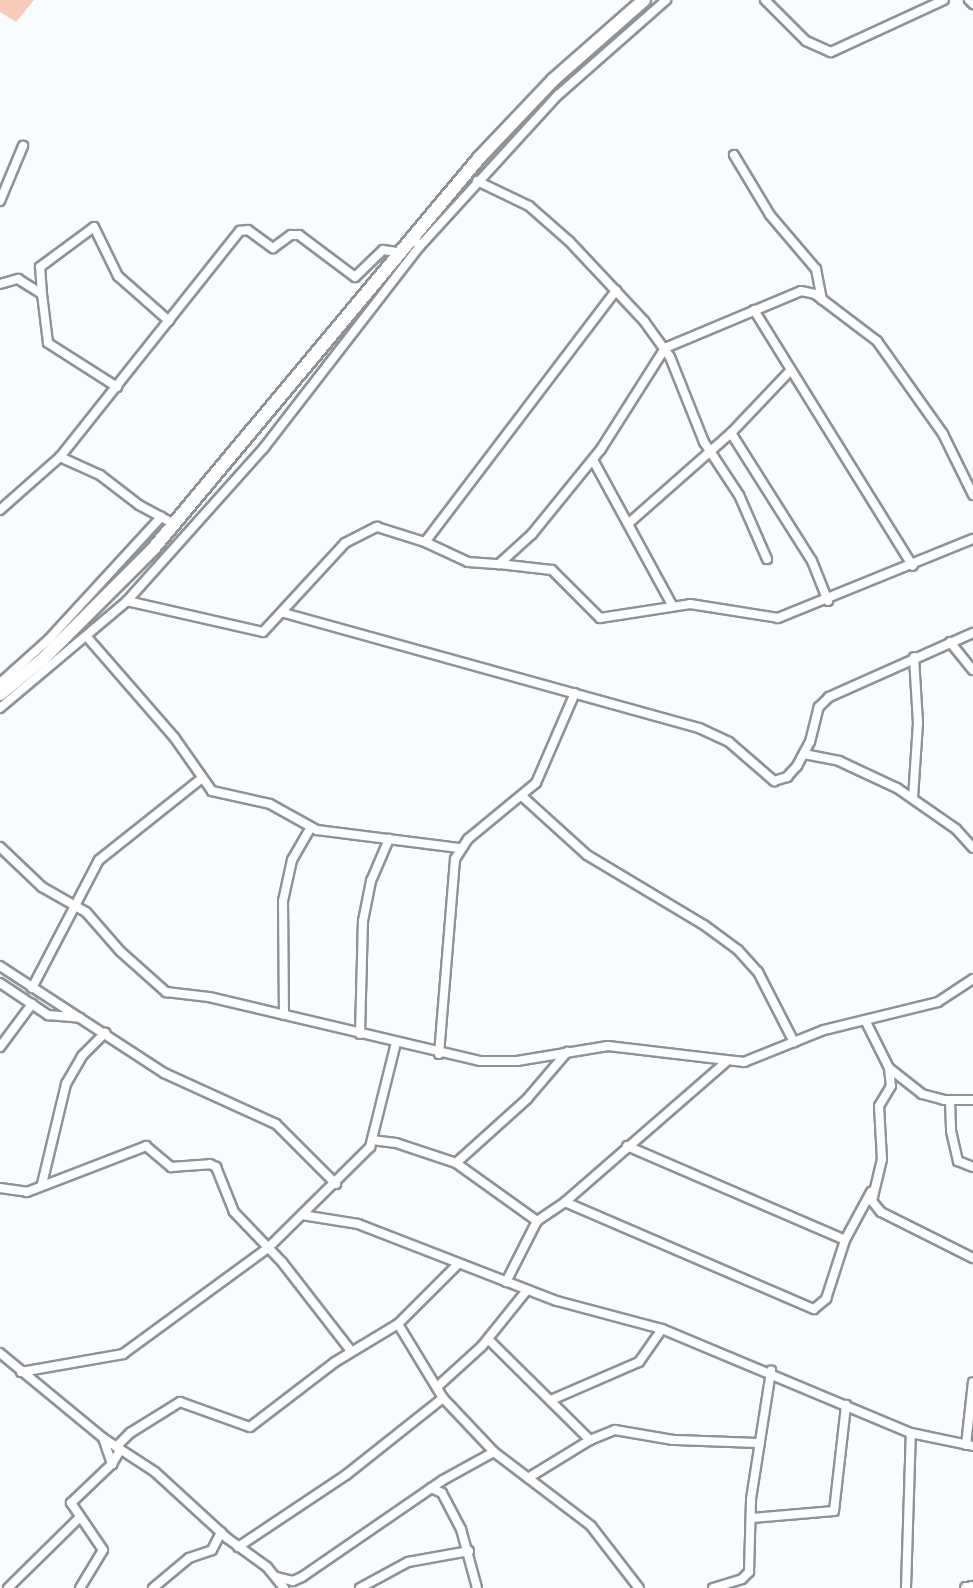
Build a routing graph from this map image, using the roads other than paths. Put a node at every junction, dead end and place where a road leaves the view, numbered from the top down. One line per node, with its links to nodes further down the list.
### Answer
1 (644, 0): 11 (main road)
2 (666, 0): 9 (street)
3 (765, 0): 4 (street)
4 (944, 0)
5 (969, 0): 6 (street)
6 (973, 4)
7 (23, 146): 10 (street)
8 (734, 155): 18 (street)
9 (477, 181): 11 (street); 16 (street)
10 (0, 201)
11 (415, 241): 12 (main road); 38 (street)
12 (397, 252): 20 (street); 32 (main road)
13 (0, 272): 14 (street)
14 (9, 278): 15 (street); 17 (street)
15 (0, 284)
16 (616, 290): 21 (street); 34 (street)
17 (42, 294): 20 (street); 23 (street)
18 (822, 299): 19 (street); 28 (street)
19 (754, 310): 21 (street); 22 (street)
20 (169, 321): 23 (street)
21 (665, 348): 25 (street); 27 (street)
22 (790, 371): 24 (street); 37 (street)
23 (117, 387): 26 (street)
24 (732, 433): 25 (street); 39 (street)
25 (709, 452): 31 (street); 35 (street)
26 (60, 457): 29 (street); 30 (street)
27 (593, 460): 31 (street); 36 (street)
28 (973, 495)
29 (0, 510)
30 (161, 517): 32 (street); 47 (street)
31 (629, 523): 40 (street)
32 (176, 525): 49 (main road)
33 (973, 539): 37 (street)
34 (425, 542): 36 (street); 41 (street)
35 (767, 559)
36 (499, 564): 40 (street)
37 (913, 566): 39 (street)
38 (127, 601): 41 (street); 43 (street)
39 (828, 601): 40 (street)
40 (672, 605)
41 (284, 613): 48 (street)
42 (973, 633): 44 (street)
43 (87, 637): 50 (street); 52 (street)
44 (950, 642): 45 (street); 46 (street)
45 (914, 657): 51 (street); 54 (street)
46 (973, 670)
47 (0, 683)
48 (575, 693): 51 (street); 53 (street)
49 (0, 695)
50 (0, 708)
51 (804, 754): 54 (street)
52 (201, 779): 55 (street); 60 (street)
53 (523, 797): 58 (street); 71 (street)
54 (913, 798): 59 (street)
55 (310, 829): 56 (street); 66 (street)
56 (389, 839): 58 (street); 70 (street)
57 (0, 847): 60 (street)
58 (459, 848): 75 (street)
59 (973, 848)
60 (72, 904): 64 (street); 66 (street)
61 (0, 967): 64 (street)
62 (973, 979): 68 (street)
63 (0, 983): 65 (street)
64 (32, 988): 67 (street)
65 (32, 1004): 67 (street); 73 (street)
66 (284, 1015): 70 (street)
67 (83, 1018): 69 (street)
68 (865, 1020): 71 (street); 77 (street)
69 (105, 1033): 84 (street); 85 (street)
70 (360, 1034): 72 (street)
71 (794, 1042): 76 (street)
72 (396, 1043): 75 (street); 80 (street)
73 (0, 1047)
74 (567, 1052): 75 (street); 76 (street); 82 (street)
75 (439, 1054)
76 (726, 1062): 81 (street)
77 (889, 1068): 78 (street); 87 (street)
78 (950, 1100): 79 (street); 83 (street)
79 (973, 1100)
80 (372, 1140): 82 (street); 85 (street)
81 (627, 1146): 88 (street); 91 (street)
82 (456, 1163): 90 (street)
83 (973, 1167)
84 (42, 1184): 86 (street); 92 (street)
85 (336, 1184): 89 (street)
86 (0, 1188)
87 (871, 1192): 91 (street); 93 (street)
88 (565, 1202): 90 (street); 91 (street)
89 (302, 1214): 92 (street); 94 (street)
90 (537, 1221): 95 (street)
91 (845, 1240)
92 (268, 1248): 100 (street); 103 (street)
93 (973, 1258)
94 (457, 1265): 95 (street); 97 (street)
95 (506, 1282): 96 (street)
96 (527, 1290): 98 (street); 99 (street)
97 (398, 1324): 100 (street); 106 (street)
98 (662, 1329): 104 (street); 108 (street)
99 (488, 1339): 106 (street); 108 (street)
100 (351, 1351): 115 (street)
101 (0, 1353): 103 (street)
102 (0, 1366): 103 (street)
103 (17, 1369): 111 (street)
104 (771, 1371): 109 (street); 113 (street)
105 (973, 1382): 114 (street)
106 (437, 1387): 107 (street)
107 (443, 1398): 116 (street); 125 (street)
108 (551, 1400): 112 (street)
109 (846, 1405): 110 (street); 123 (street)
110 (911, 1433): 114 (street); 139 (street)
111 (103, 1438): 115 (street); 117 (street)
112 (590, 1440): 113 (street); 118 (street)
113 (760, 1443): 123 (street)
114 (970, 1446)
115 (118, 1449): 117 (street); 124 (street)
116 (495, 1452): 118 (street); 119 (street)
117 (112, 1464): 122 (street)
118 (528, 1478): 129 (street)
119 (443, 1480): 120 (street); 121 (street)
120 (431, 1488): 121 (street); 128 (street)
121 (442, 1493): 126 (street)
122 (79, 1518): 131 (street); 132 (street)
123 (752, 1518): 138 (street)
124 (221, 1532): 125 (street); 133 (street)
125 (238, 1547): 127 (street)
126 (469, 1551): 136 (street); 137 (street)
127 (276, 1577): 128 (street); 134 (street)
128 (302, 1577): 135 (street)
129 (636, 1587)
130 (973, 1587): 140 (street)
131 (8, 1588)
132 (80, 1588)
133 (153, 1588)
134 (284, 1588)
135 (301, 1588)
136 (360, 1588)
137 (479, 1588)
138 (713, 1588)
139 (906, 1588)
140 (966, 1588)

